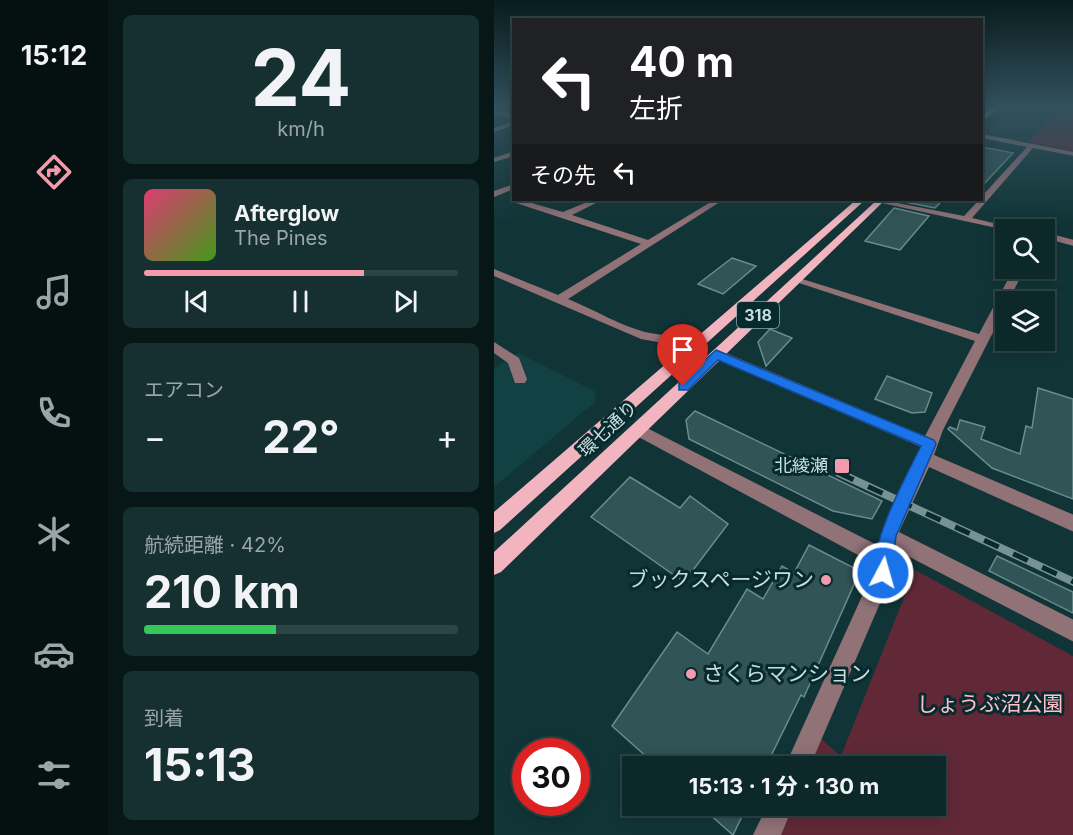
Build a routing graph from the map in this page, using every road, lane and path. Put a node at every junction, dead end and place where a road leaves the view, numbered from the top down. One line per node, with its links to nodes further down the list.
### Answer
1 (1026, 145): 2 (street)
2 (1031, 146): 4 (street); 9 (street)
3 (512, 154): 5 (street)
4 (1073, 154)
5 (494, 160)
6 (512, 187): 7 (street)
7 (495, 193): 8 (street)
8 (512, 198)
9 (983, 200)
10 (520, 201): 17 (street)
11 (596, 201): 17 (street)
12 (717, 201): 21 (street)
13 (860, 201): 29 (main road, 環七通り / 318)
14 (876, 201): 25 (main road, 環七通り / 318)
15 (882, 201): 18 (street)
16 (982, 201): 18 (street)
17 (565, 215): 21 (street)
18 (966, 219): 19 (street)
19 (995, 225)
20 (1055, 238): 22 (street)
21 (648, 243): 26 (street)
22 (1073, 243)
23 (494, 272): 26 (street)
24 (1014, 279): 27 (street)
25 (795, 280): 27 (street); 30 (main road, 環七通り / 318)
26 (558, 300): 29 (street)
27 (983, 339): 33 (street)
28 (494, 345): 31 (street)
29 (692, 348): 34 (main road, 環七通り / 318)
30 (716, 354): 32 (main road, 環七通り / 318); 33 (street)
31 (520, 379)
32 (638, 430): 37 (street); 38 (main road, 環七通り / 318)
33 (927, 451): 35 (street); 36 (street)
34 (494, 524)
35 (1073, 524)
36 (888, 536): 37 (street); 39 (street)
37 (883, 558): 40 (street)
38 (494, 566)
39 (1073, 632)
40 (801, 756)
41 (776, 816): 42 (street)
42 (767, 835)

